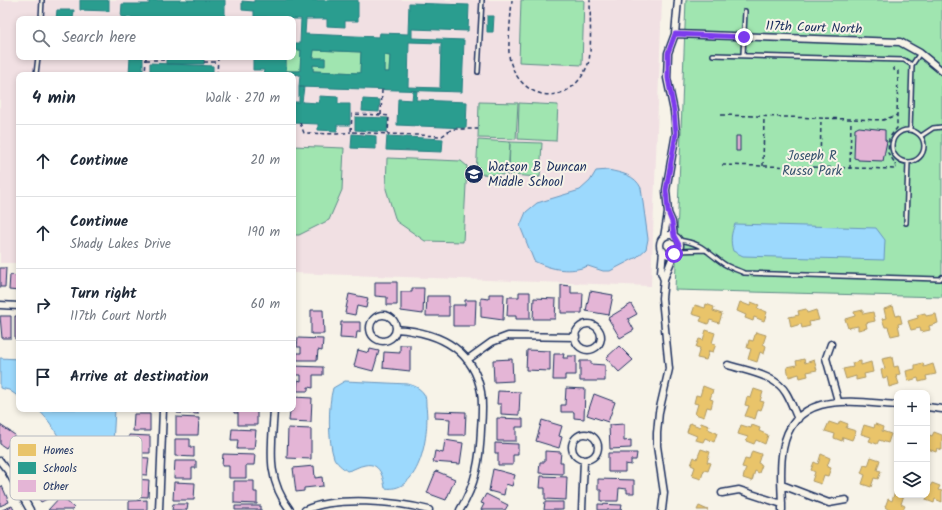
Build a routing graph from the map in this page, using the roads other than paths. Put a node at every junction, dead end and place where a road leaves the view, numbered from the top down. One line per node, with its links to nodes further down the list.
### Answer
1 (42, 0): 5 (lane)
2 (482, 0): 15 (lane)
3 (678, 0): 6 (street)
4 (745, 11): 7 (lane)
5 (41, 16)
6 (675, 34): 7 (street, 117th Court North); 20 (street)
7 (744, 37): 8 (street, 117th Court North); 10 (lane)
8 (920, 53): 12 (lane); 13 (street, 117th Court North)
9 (713, 55): 10 (lane)
10 (743, 56): 12 (lane)
11 (38, 60): 14 (lane)
12 (912, 65): 17 (lane)
13 (942, 70)
14 (36, 72)
15 (478, 72)
16 (942, 126): 18 (lane)
17 (910, 130): 18 (lane); 19 (lane)
18 (921, 136): 19 (lane)
19 (908, 162): 21 (lane)
20 (668, 212): 22 (street); 23 (street)
21 (906, 223)
22 (664, 237): 23 (street); 25 (street)
23 (676, 238): 24 (lane); 26 (street)
24 (706, 250): 26 (lane); 27 (lane)
25 (663, 251): 26 (street); 28 (street)
26 (676, 252): 28 (street)
27 (942, 277)
28 (664, 280): 58 (street)
29 (0, 305): 30 (street)
30 (16, 306)
31 (396, 329): 31 (street); 34 (street)
32 (576, 337): 32 (street); 34 (street)
33 (831, 344): 36 (street)
34 (467, 360): 56 (street)
35 (728, 365): 42 (street)
36 (838, 401): 37 (street); 42 (street)
37 (894, 405)
38 (930, 407): 39 (street)
39 (942, 409)
40 (163, 412): 52 (street)
41 (274, 412): 53 (street)
42 (798, 419): 46 (street)
43 (584, 460): 43 (street); 57 (street)
44 (0, 461): 45 (street)
45 (10, 475)
46 (782, 485): 49 (street); 50 (street)
47 (722, 493): 50 (street)
48 (24, 500): 51 (street)
49 (846, 500)
50 (782, 507)
51 (30, 510)
52 (159, 510)
53 (290, 510)
54 (305, 510): 55 (street)
55 (429, 510)
56 (460, 510)
57 (582, 510)
58 (662, 510)

